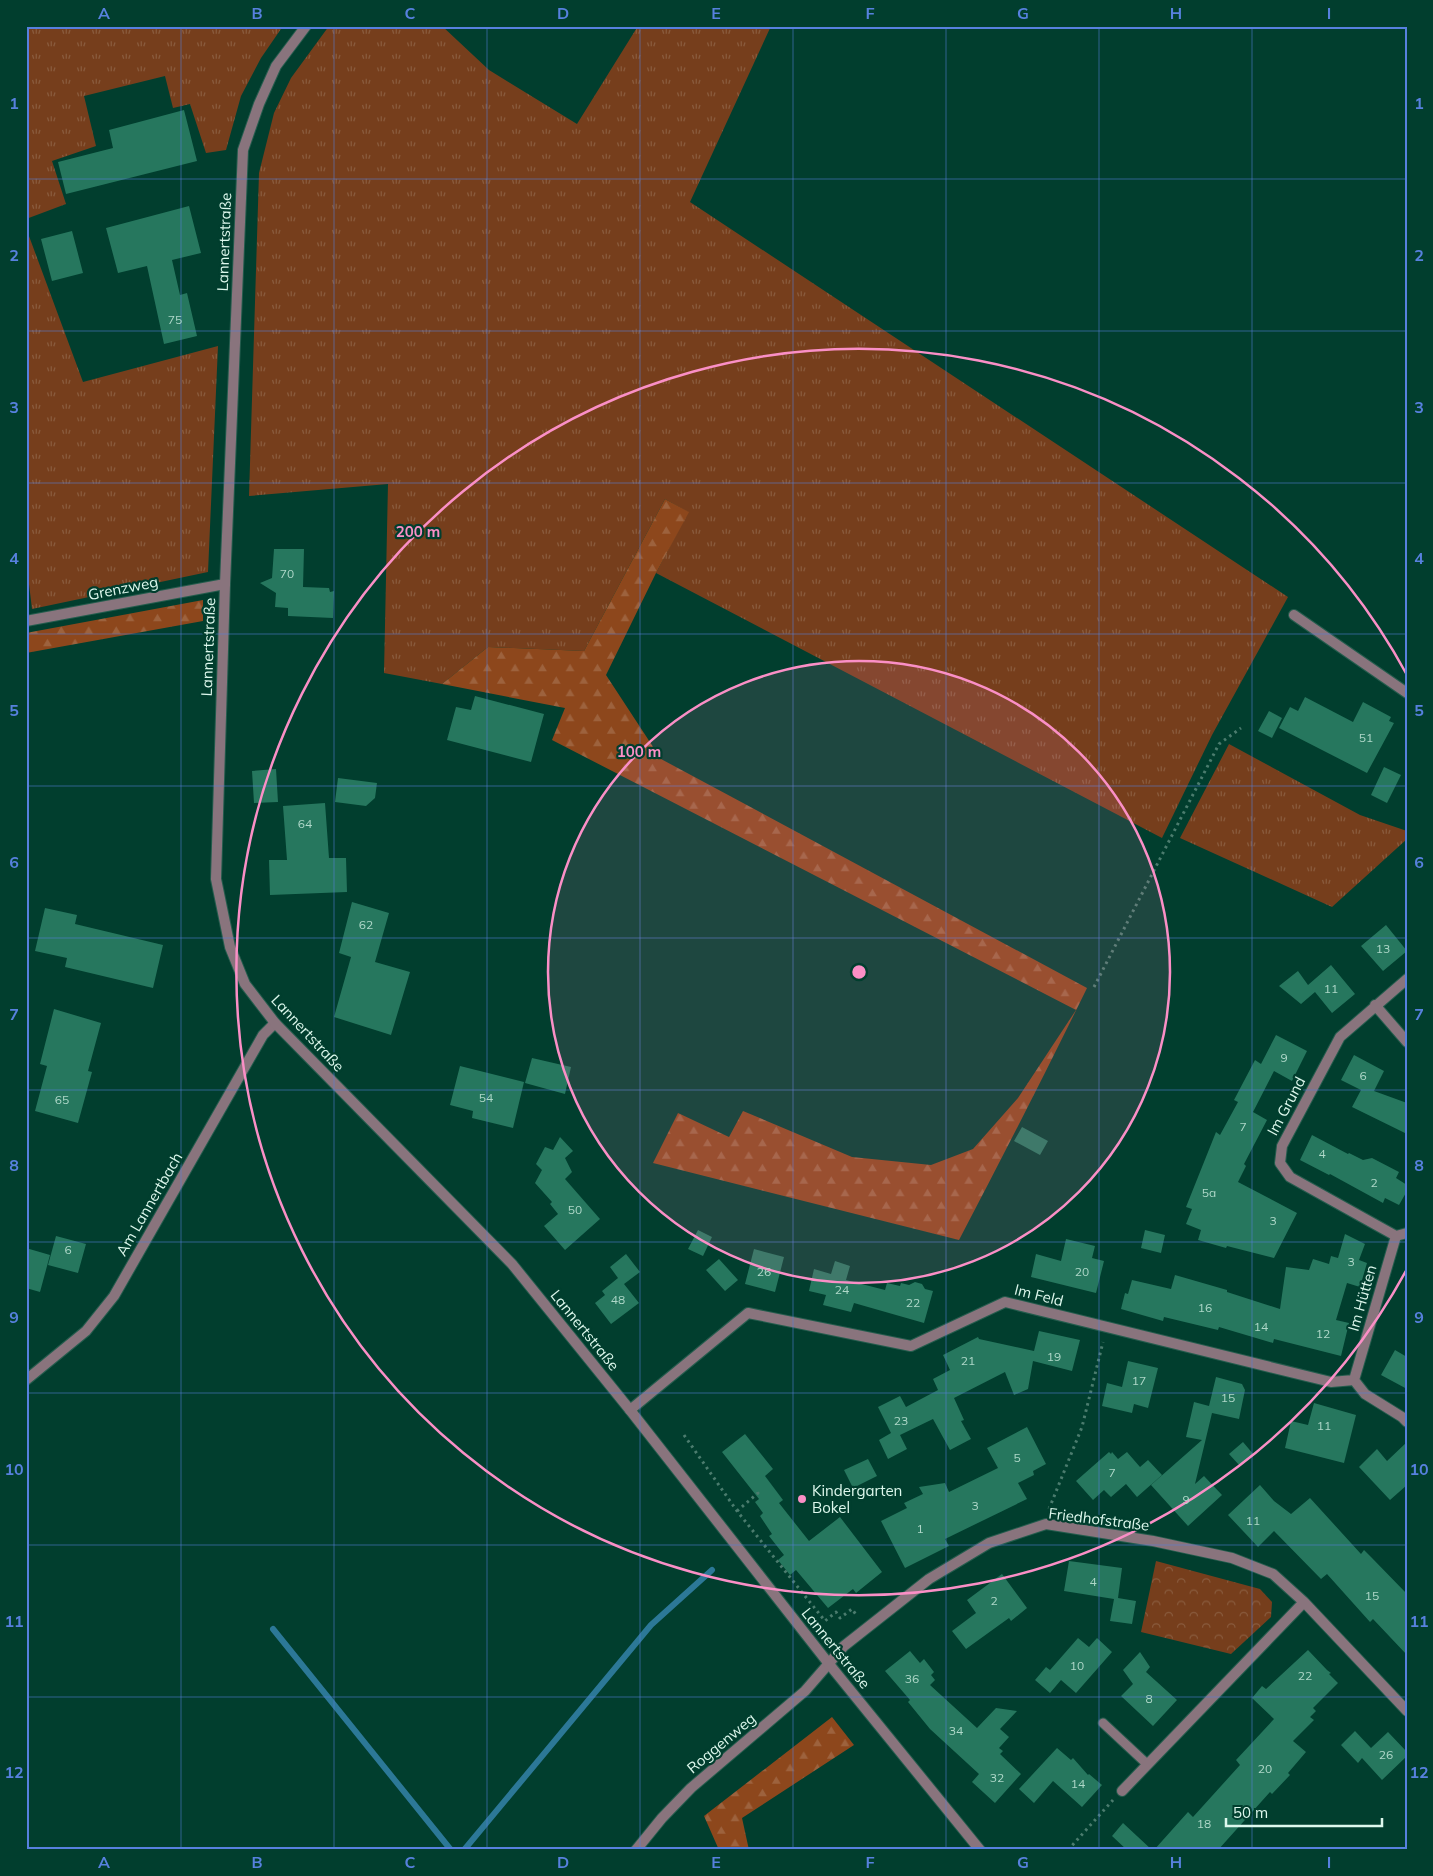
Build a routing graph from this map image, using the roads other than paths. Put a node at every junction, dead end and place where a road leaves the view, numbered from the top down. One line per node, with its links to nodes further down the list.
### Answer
1 (306, 26): 2 (street, Lannertstraße)
2 (225, 584): 4 (street, Grenzweg); 8 (street, Lannertstraße)
3 (1294, 615): 5 (street)
4 (26, 621)
5 (1407, 693)
6 (1407, 979): 7 (street, Im Grund)
7 (1375, 1005): 9 (street); 11 (street, Im Grund)
8 (275, 1023): 12 (street, Am Lannertbach); 14 (street, Lannertstraße)
9 (1407, 1042)
10 (1407, 1233): 11 (street)
11 (1396, 1236): 13 (street, Im Hütten)
12 (26, 1380)
13 (1354, 1380): 14 (street, Im Feld); 15 (street)
14 (630, 1410): 17 (street, Lannertstraße)
15 (1407, 1422)
16 (1304, 1602): 17 (street, Friedhofstraße); 18 (street, Friedhofstraße); 20 (street)
17 (829, 1664): 22 (street, Roggenweg); 23 (street, Lannertstraße)
18 (1407, 1710)
19 (1102, 1723): 20 (lane)
20 (1147, 1764): 21 (street)
21 (1122, 1791)
22 (636, 1850)
23 (980, 1850)

